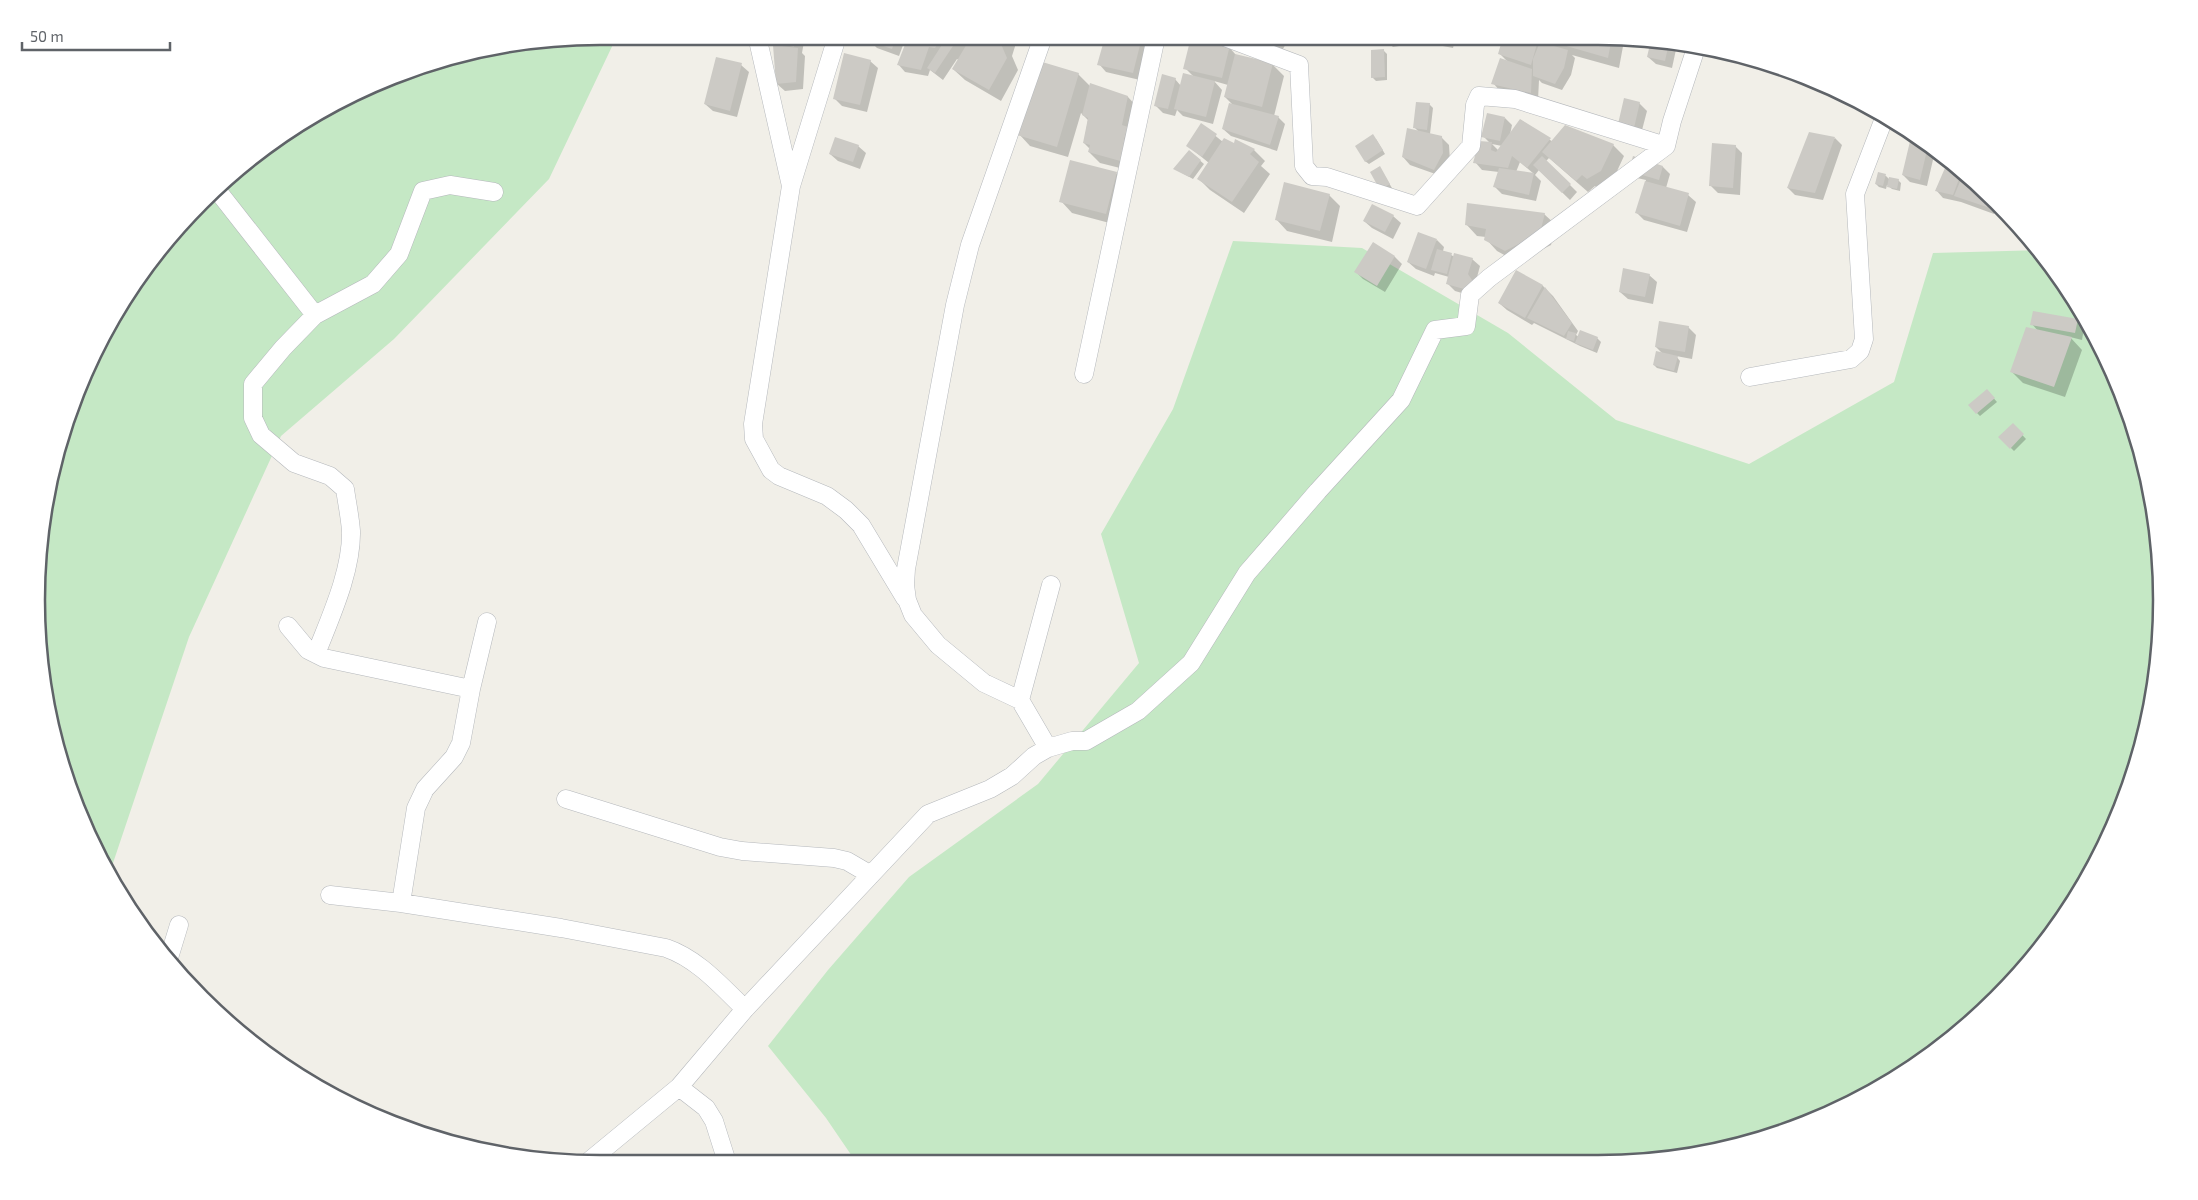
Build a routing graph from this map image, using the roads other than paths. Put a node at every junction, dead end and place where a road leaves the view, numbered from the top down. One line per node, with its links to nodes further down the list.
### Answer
1 (760, 45): 9 (street)
2 (834, 45): 9 (street)
3 (1040, 45): 16 (street)
4 (1154, 45): 13 (street)
5 (1245, 45): 8 (street)
6 (1694, 54): 8 (street)
7 (1882, 123): 14 (street)
8 (1666, 146): 22 (street)
9 (791, 186): 16 (street)
10 (494, 192): 12 (street)
11 (221, 195): 12 (street)
12 (315, 314): 19 (street)
13 (1084, 374)
14 (1750, 377)
15 (1051, 586): 21 (street)
16 (907, 600): 21 (street)
17 (487, 622): 20 (street)
18 (288, 626): 19 (street)
19 (316, 654): 20 (street)
20 (471, 689): 26 (street)
21 (1020, 700): 22 (street)
22 (1048, 748): 24 (street)
23 (566, 799): 24 (street)
24 (871, 875): 29 (street)
25 (330, 895): 26 (street)
26 (401, 904): 29 (street)
27 (179, 925): 28 (street)
28 (171, 951)
29 (745, 1009): 30 (street)
30 (679, 1088): 31 (street); 32 (street)
31 (597, 1155)
32 (726, 1155)

